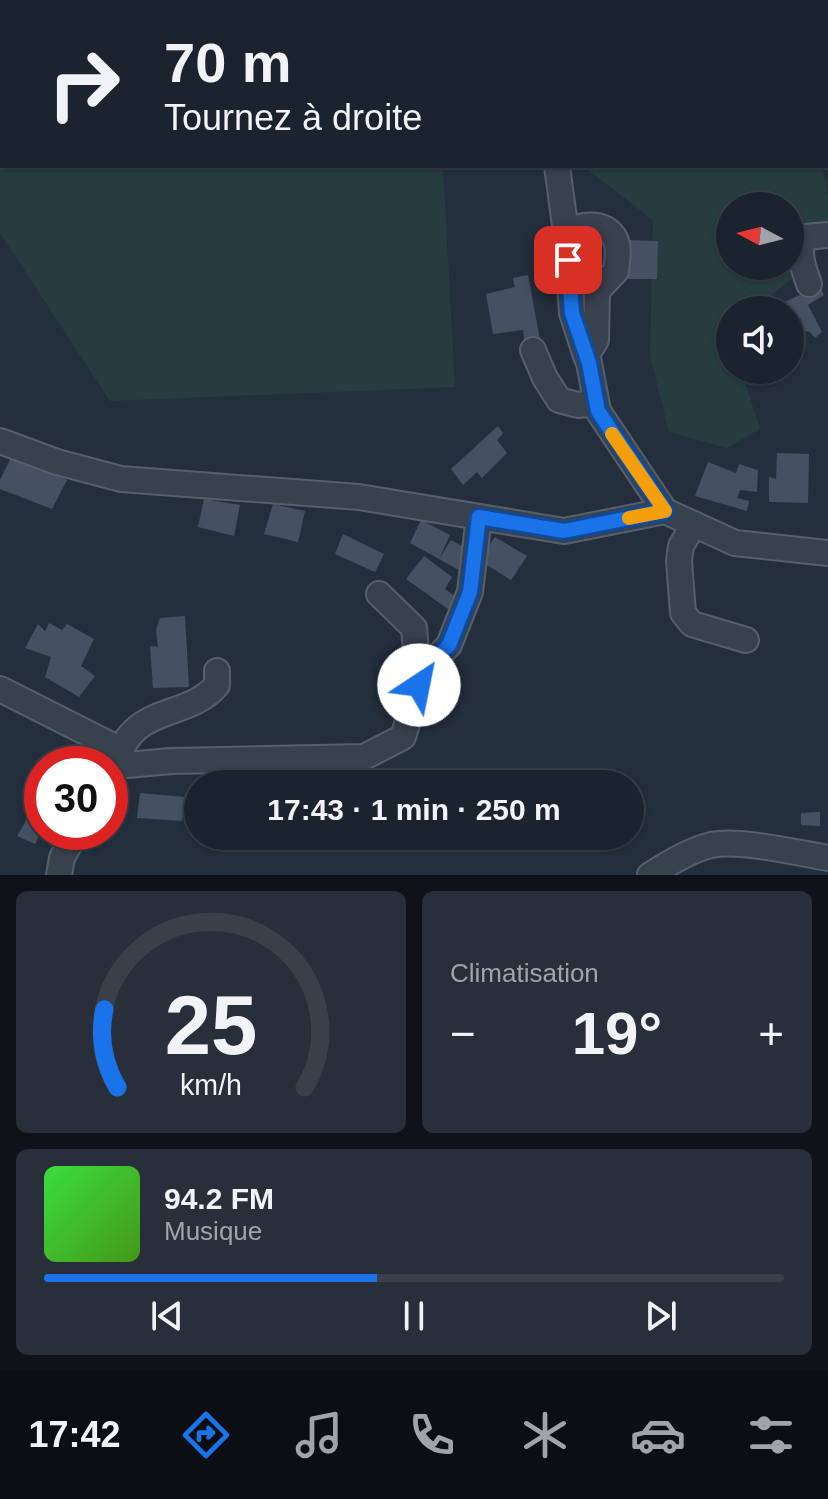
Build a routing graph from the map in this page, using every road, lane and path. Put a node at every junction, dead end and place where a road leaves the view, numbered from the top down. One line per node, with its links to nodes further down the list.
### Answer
1 (557, 168): 2 (street)
2 (566, 233): 6 (street); 6 (street)
3 (828, 235): 4 (street)
4 (809, 284)
5 (533, 350): 7 (street)
6 (586, 356): 7 (street)
7 (596, 403): 9 (street)
8 (0, 441): 10 (street)
9 (665, 511): 10 (street); 11 (street)
10 (479, 517): 16 (street)
11 (694, 524): 12 (street); 14 (street)
12 (828, 553)
13 (379, 594): 16 (street)
14 (746, 640)
15 (217, 671): 19 (street)
16 (418, 677): 20 (street)
17 (0, 689): 18 (street)
18 (111, 746)
19 (122, 746)
20 (128, 768)
21 (66, 850): 23 (street)
22 (828, 858): 24 (street)
23 (59, 875)
24 (650, 875)

